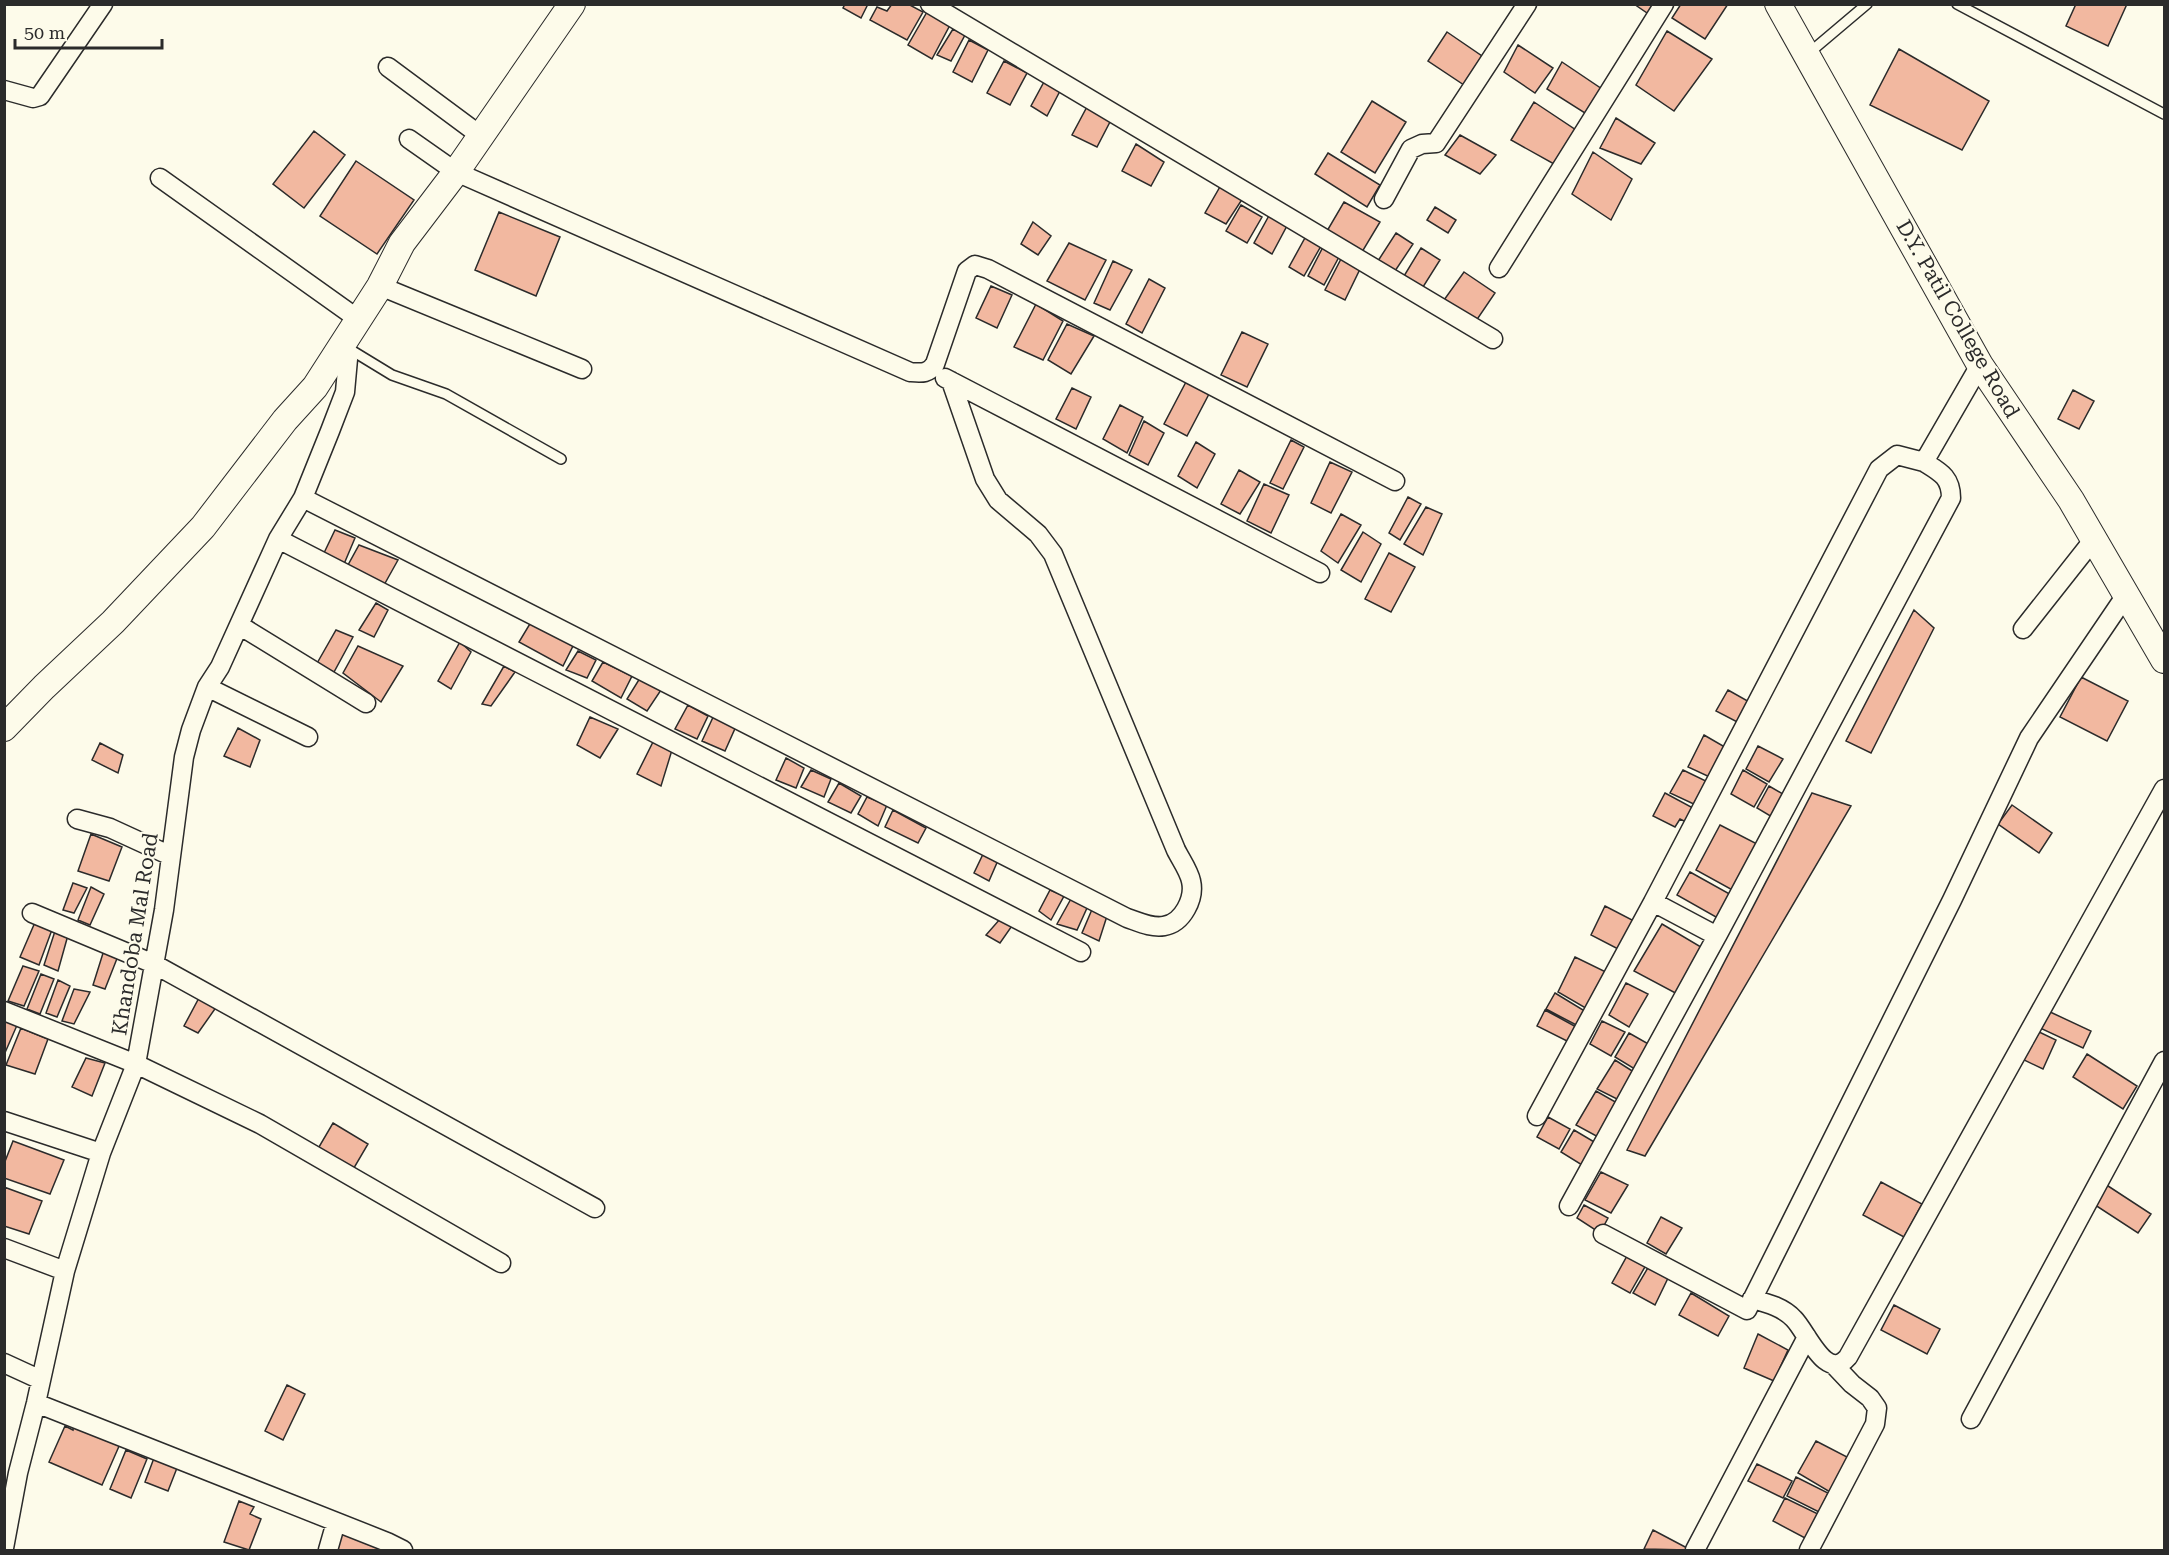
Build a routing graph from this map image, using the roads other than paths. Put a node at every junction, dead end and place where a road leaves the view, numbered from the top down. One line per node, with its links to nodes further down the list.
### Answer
1 (103, 4): 11 (street)
2 (572, 4): 13 (street)
3 (930, 4): 21 (street)
4 (1527, 4): 17 (street)
5 (1664, 4): 18 (street)
6 (1778, 4): 9 (street, D.Y. Patil College Road)
7 (1867, 4): 9 (lane)
8 (1957, 4): 12 (lane)
9 (1808, 55): 23 (street, D.Y. Patil College Road)
10 (387, 67): 13 (street)
11 (4, 90)
12 (2164, 114)
13 (481, 136): 15 (street)
14 (409, 138): 15 (street)
15 (456, 172): 19 (street); 25 (street)
16 (160, 178): 20 (street)
17 (1384, 198)
18 (1499, 268)
19 (380, 286): 20 (street); 24 (street)
20 (358, 319): 22 (street)
21 (1493, 339)
22 (342, 345): 27 (lane); 30 (street, Khandoba Mal Road); 40 (street)
23 (1980, 364): 28 (street); 32 (street, D.Y. Patil College Road)
24 (582, 369)
25 (930, 370): 26 (street); 29 (street)
26 (951, 381): 30 (street); 33 (street)
27 (561, 459)
28 (1924, 462): 45 (street); 47 (street)
29 (1395, 481)
30 (303, 498): 31 (street, Khandoba Mal Road)
31 (278, 539): 35 (street, Khandoba Mal Road); 48 (street)
32 (2094, 539): 34 (street, D.Y. Patil College Road); 36 (street)
33 (1320, 573)
34 (2126, 595): 37 (street, D.Y. Patil College Road); 62 (street)
35 (239, 625): 38 (street, Khandoba Mal Road); 39 (street)
36 (2022, 629)
37 (2164, 660)
38 (207, 687): 41 (street); 44 (street, Khandoba Mal Road)
39 (366, 703)
40 (4, 728)
41 (308, 737)
42 (2164, 789): 65 (street)
43 (77, 819): 44 (street)
44 (171, 856): 49 (street, Khandoba Mal Road)
45 (1653, 902): 47 (street); 53 (street)
46 (32, 913): 49 (street)
47 (1717, 936): 56 (street)
48 (1080, 952)
49 (154, 964): 52 (street, Khandoba Mal Road); 57 (street)
50 (4, 1011): 52 (street)
51 (2164, 1061): 68 (street)
52 (136, 1064): 55 (street, Khandoba Mal Road); 60 (street)
53 (1537, 1116)
54 (4, 1121): 55 (street)
55 (101, 1153): 61 (street, Khandoba Mal Road)
56 (1569, 1206)
57 (595, 1208)
58 (1603, 1234): 62 (street)
59 (4, 1248): 61 (street)
60 (501, 1263)
61 (65, 1271): 66 (street, Khandoba Mal Road)
62 (1752, 1299): 63 (street)
63 (1807, 1337): 65 (street); 74 (street)
64 (4, 1363): 66 (street)
65 (1834, 1365): 75 (street)
66 (41, 1380): 67 (street, Khandoba Mal Road)
67 (36, 1403): 69 (street, Khandoba Mal Road); 70 (street)
68 (1971, 1419)
69 (11, 1472): 71 (street, Khandoba Mal Road)
70 (336, 1522): 72 (street); 73 (street)
71 (4, 1548)
72 (328, 1551)
73 (403, 1551)
74 (1695, 1551)
75 (1809, 1551)

